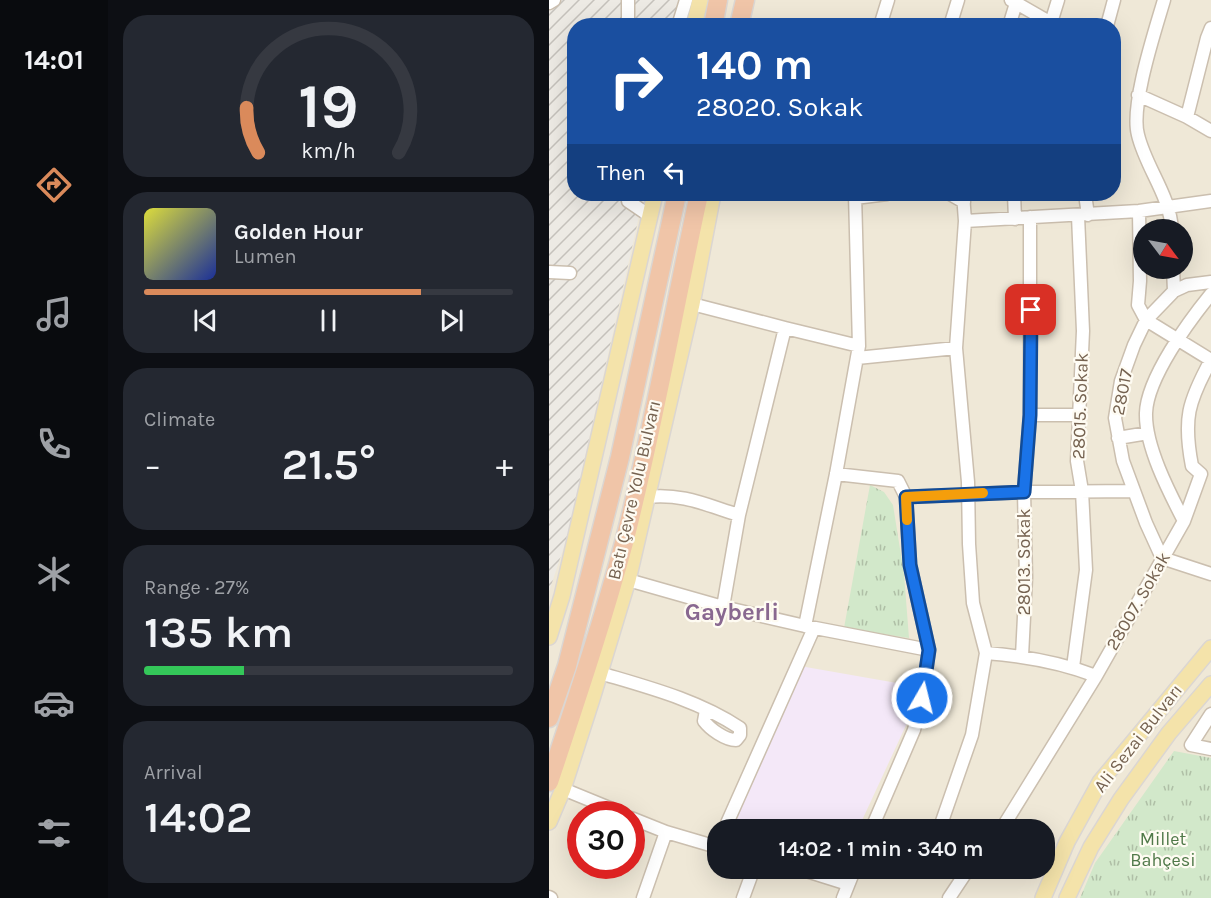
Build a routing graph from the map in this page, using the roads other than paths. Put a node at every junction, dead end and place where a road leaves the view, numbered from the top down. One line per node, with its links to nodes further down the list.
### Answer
1 (553, 0): 13 (street)
2 (628, 0): 14 (street)
3 (686, 0): 15 (street)
4 (701, 0): 16 (main road)
5 (718, 0): 17 (highway)
6 (745, 0): 18 (highway)
7 (888, 0): 19 (street)
8 (958, 0): 20 (street)
9 (1058, 0): 23 (street)
10 (1114, 0): 24 (street)
11 (1164, 0): 26 (street)
12 (1015, 1): 21 (street); 22 (street)
13 (549, 3)
14 (626, 18)
15 (680, 18)
16 (696, 18)
17 (715, 18)
18 (741, 18)
19 (882, 18)
20 (952, 18)
21 (1011, 18)
22 (1042, 18)
23 (1053, 18)
24 (1109, 18)
25 (1211, 28): 27 (street)
26 (1138, 95): 27 (street); 39 (street)
27 (1187, 117): 28 (street)
28 (1211, 131)
29 (628, 201): 41 (street)
30 (653, 201): 41 (main road)
31 (675, 201): 90 (highway, Batı Çevre Yolu Bulvarı)
32 (698, 201): 92 (highway, Batı Çevre Yolu Bulvarı)
33 (712, 201): 53 (main road)
34 (855, 201): 58 (street)
35 (963, 201): 46 (street)
36 (1014, 201): 44 (street)
37 (1084, 201): 42 (street, 28015. Sokak)
38 (1211, 201): 39 (street)
39 (1169, 207): 40 (street); 45 (street)
40 (1139, 211): 42 (street); 54 (street)
41 (650, 216): 79 (main road)
42 (1083, 216): 43 (street); 61 (street, 28015. Sokak)
43 (1030, 217): 44 (street); 60 (street, 28013. Sokak)
44 (1014, 219): 46 (street)
45 (1171, 219)
46 (965, 221): 57 (street)
47 (549, 272): 48 (street)
48 (570, 273)
49 (1173, 279): 51 (street)
50 (1211, 282): 51 (street)
51 (1174, 291): 54 (street, 28017)
52 (1211, 294): 56 (street)
53 (692, 304): 55 (street); 70 (main road)
54 (1146, 320): 56 (street); 63 (street, 28017)
55 (785, 327): 58 (street); 72 (street)
56 (1177, 339): 59 (street); 62 (street)
57 (956, 348): 58 (street); 69 (street)
58 (858, 352): 65 (street)
59 (1211, 360): 64 (street, 28007. Sokak)
60 (1030, 415): 61 (street); 68 (street, 28013. Sokak)
61 (1079, 415): 66 (street, 28015. Sokak)
62 (1148, 433): 63 (street); 73 (street)
63 (1118, 438): 67 (street, 28017)
64 (1206, 473): 73 (street, 28007. Sokak)
65 (836, 474): 71 (street); 78 (street)
66 (1082, 491): 67 (street); 68 (street); 84 (street, 28015. Sokak)
67 (1134, 491): 74 (street, 28017)
68 (1024, 492): 69 (street); 83 (street, 28013. Sokak)
69 (968, 494): 71 (street); 82 (street)
70 (647, 497): 72 (street); 76 (main road)
71 (906, 497): 81 (street)
72 (739, 515): 77 (street)
73 (1184, 521): 74 (street, 28007. Sokak)
74 (1162, 558): 75 (street); 86 (street, 28007. Sokak)
75 (1211, 574)
76 (628, 580): 77 (street); 85 (main road)
77 (723, 607): 78 (street)
78 (810, 627): 81 (street); 94 (street)
79 (549, 637)
80 (1211, 648): 111 (main road, Ali Sezai Bulvarı)
81 (929, 650): 95 (street)
82 (986, 653): 83 (street); 96 (street)
83 (1022, 656): 84 (street)
84 (1073, 667): 86 (street)
85 (600, 673): 88 (street); 92 (main road)
86 (1096, 676): 97 (street, 28007. Sokak)
87 (1211, 684): 112 (main road, Ali Sezai Bulvarı)
88 (706, 710)
89 (1211, 714): 91 (street)
90 (549, 718)
91 (1211, 749)
92 (556, 785): 93 (street); 98 (main road)
93 (594, 801)
94 (729, 819)
95 (876, 819)
96 (943, 819)
97 (1008, 819)
98 (549, 822)
99 (645, 824): 100 (street)
100 (666, 832): 101 (street); 107 (street)
101 (707, 843)
102 (750, 879): 108 (street)
103 (833, 879): 106 (street)
104 (851, 879): 106 (street)
105 (962, 879): 110 (street)
106 (849, 884): 109 (street)
107 (643, 898)
108 (743, 898)
109 (843, 898)
110 (949, 898)
111 (1043, 898)
112 (1067, 898)

